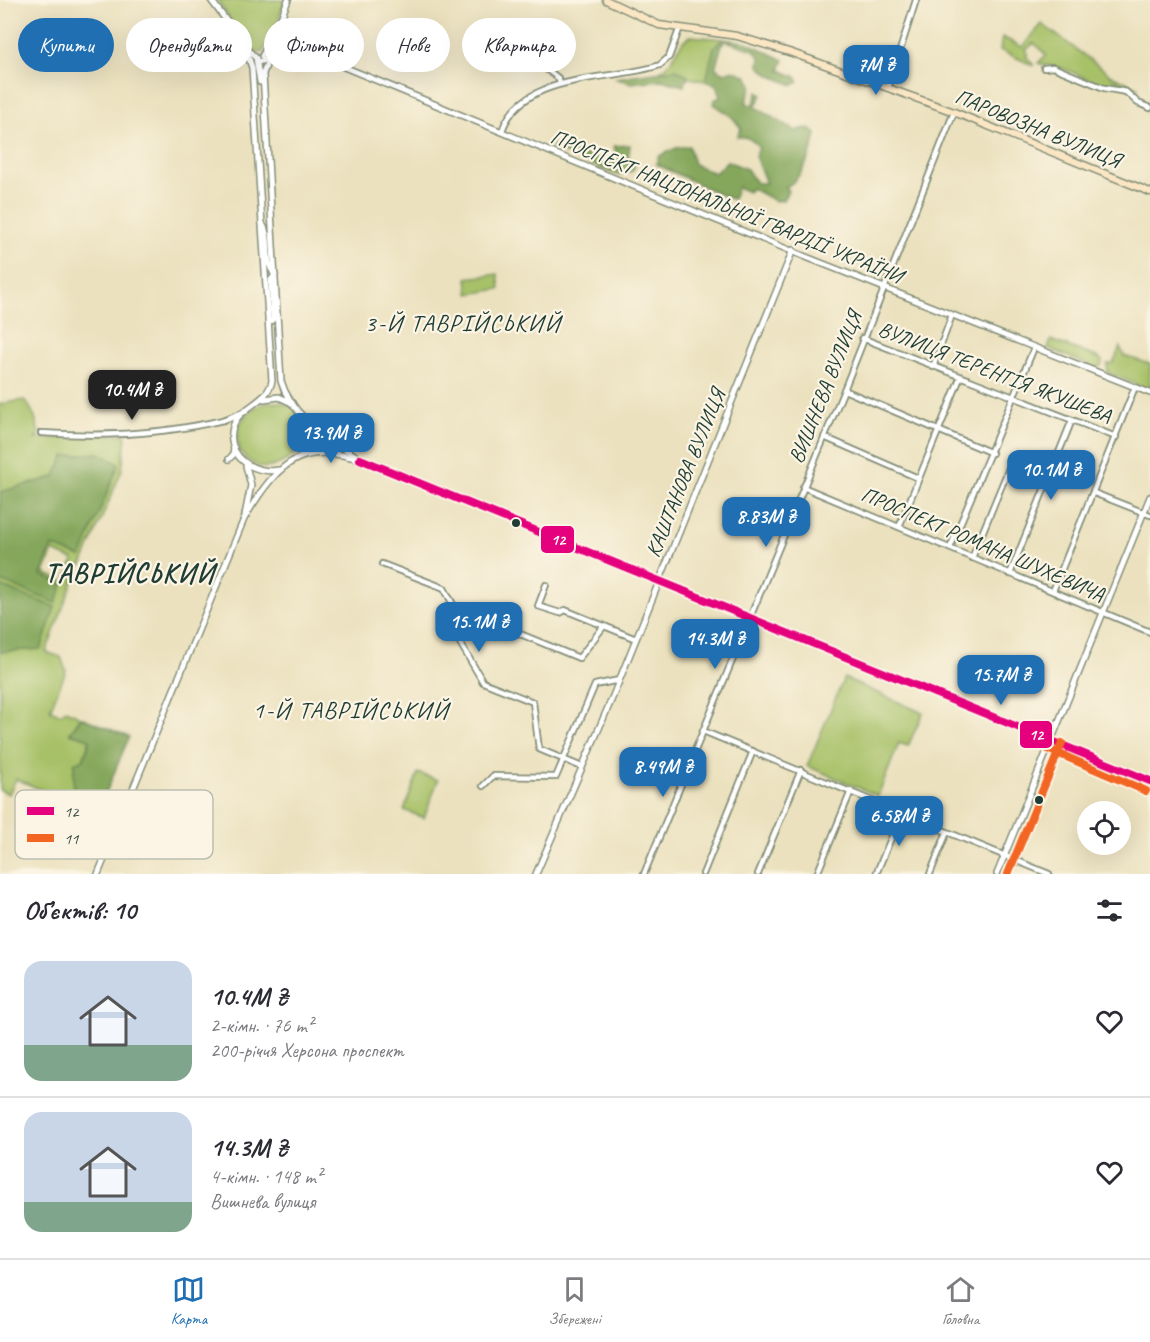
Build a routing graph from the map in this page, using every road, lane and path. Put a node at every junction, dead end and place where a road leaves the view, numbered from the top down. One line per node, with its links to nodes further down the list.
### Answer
1 (211, 0): 5 (street)
2 (288, 0): 6 (street)
3 (606, 0): 7 (main road, ПАРОВОЗНА ВУЛИЦЯ)
4 (916, 0): 19 (street)
5 (224, 18)
6 (282, 18)
7 (679, 30): 18 (street); 19 (main road, ПАРОВОЗНА ВУЛИЦЯ)
8 (252, 52): 11 (street)
9 (264, 52): 11 (street)
10 (264, 57): 11 (street)
11 (260, 59): 12 (street); 13 (street); 22 (street)
12 (264, 64)
13 (252, 68): 25 (street)
14 (1044, 68): 20 (street)
15 (264, 72): 22 (street)
16 (357, 72): 23 (street, ПРОСПЕКТ НАЦІОНАЛЬНОЇ ГВАРДІЇ УКРАЇНИ)
17 (550, 72): 18 (street)
18 (560, 82): 23 (street)
19 (888, 87): 21 (main road, ПАРОВОЗНА ВУЛИЦЯ)
20 (1150, 108)
21 (954, 112): 24 (main road, ПАРОВОЗНА ВУЛИЦЯ); 28 (street, ВИШНЕВА ВУЛИЦЯ)
22 (266, 120): 27 (street)
23 (502, 131): 26 (street, ПРОСПЕКТ НАЦІОНАЛЬНОЇ ГВАРДІЇ УКРАЇНИ)
24 (1150, 192)
25 (261, 223): 27 (street); 30 (street)
26 (793, 250): 28 (street, ПРОСПЕКТ НАЦІОНАЛЬНОЇ ГВАРДІЇ УКРАЇНИ); 68 (street, КАШТАНОВА ВУЛИЦЯ)
27 (275, 275): 30 (street); 40 (street)
28 (883, 288): 29 (street, ПРОСПЕКТ НАЦІОНАЛЬНОЇ ГВАРДІЇ УКРАЇНИ); 31 (street, ВИШНЕВА ВУЛИЦЯ)
29 (952, 315): 32 (street, ПРОСПЕКТ НАЦІОНАЛЬНОЇ ГВАРДІЇ УКРАЇНИ); 33 (street)
30 (269, 323): 39 (street)
31 (862, 338): 33 (street, ВУЛИЦЯ ТЕРЕНТІЯ ЯКУШЕВА); 36 (street, ВИШНЕВА ВУЛИЦЯ)
32 (1034, 348): 35 (street, ПРОСПЕКТ НАЦІОНАЛЬНОЇ ГВАРДІЇ УКРАЇНИ); 38 (street)
33 (933, 367): 34 (street, ВУЛИЦЯ ТЕРЕНТІЯ ЯКУШЕВА)
34 (960, 378): 38 (street, ВУЛИЦЯ ТЕРЕНТІЯ ЯКУШЕВА); 46 (street)
35 (1136, 387): 37 (street, ПРОСПЕКТ НАЦІОНАЛЬНОЇ ГВАРДІЇ УКРАЇНИ); 49 (street)
36 (843, 390): 46 (street); 48 (street, ВИШНЕВА ВУЛИЦЯ)
37 (1150, 393)
38 (1014, 399): 44 (street, ВУЛИЦЯ ТЕРЕНТІЯ ЯКУШЕВА); 51 (street)
39 (261, 400): 40 (street); 41 (street)
40 (296, 406): 42 (street)
41 (245, 411): 43 (street); 45 (street)
42 (303, 415): 52 (street); 54 (street)
43 (223, 420): 45 (street); 47 (street)
44 (1072, 420): 49 (street, ВУЛИЦЯ ТЕРЕНТІЯ ЯКУШЕВА); 67 (street)
45 (233, 428): 50 (street)
46 (939, 429): 51 (street); 57 (street)
47 (41, 433)
48 (824, 437): 57 (street); 58 (street, ВИШНЕВА ВУЛИЦЯ)
49 (1116, 437): 59 (street)
50 (234, 446): 53 (street); 53 (street)
51 (992, 453): 64 (street)
52 (299, 458): 54 (street); 56 (street)
53 (242, 459): 56 (street); 62 (street)
54 (360, 459): 68 (street)
55 (1009, 468): 65 (street)
56 (281, 469): 62 (street)
57 (918, 478): 63 (street)
58 (803, 487): 63 (street, ПРОСПЕКТ РОМАНА ШУХЕВИЧА); 72 (street, ВИШНЕВА ВУЛИЦЯ)
59 (1094, 492): 61 (street); 70 (street)
60 (1150, 497): 61 (street)
61 (1147, 514): 71 (street)
62 (244, 519): 86 (street)
63 (899, 527): 64 (street, ПРОСПЕКТ РОМАНА ШУХЕВИЧА)
64 (950, 548): 65 (street, ПРОСПЕКТ РОМАНА ШУХЕВИЧА)
65 (972, 558): 67 (street, ПРОСПЕКТ РОМАНА ШУХЕВИЧА)
66 (382, 564): 81 (street)
67 (1010, 574): 70 (street, ПРОСПЕКТ РОМАНА ШУХЕВИЧА)
68 (659, 579): 72 (street); 76 (street, КАШТАНОВА ВУЛИЦЯ)
69 (546, 585): 73 (street)
70 (1053, 591): 71 (street, ПРОСПЕКТ РОМАНА ШУХЕВИЧА)
71 (1103, 613): 75 (street, ПРОСПЕКТ РОМАНА ШУХЕВИЧА); 79 (street)
72 (750, 618): 78 (street, ВИШНЕВА ВУЛИЦЯ); 79 (street)
73 (604, 626): 74 (street); 76 (street)
74 (508, 629)
75 (1150, 632)
76 (636, 639): 77 (street, КАШТАНОВА ВУЛИЦЯ)
77 (620, 680): 81 (street); 82 (street, КАШТАНОВА ВУЛИЦЯ)
78 (703, 731): 80 (street); 94 (street, ВИШНЕВА ВУЛИЦЯ)
79 (1052, 739): 84 (street); 90 (street)
80 (753, 751): 83 (street); 95 (street)
81 (564, 759): 82 (street); 85 (street)
82 (582, 766): 93 (street, КАШТАНОВА ВУЛИЦЯ)
83 (801, 770): 87 (street); 96 (street)
84 (1150, 781)
85 (483, 786)
86 (133, 790)
87 (851, 791): 88 (street); 97 (street)
88 (902, 812): 89 (street); 98 (street)
89 (947, 832): 90 (street); 99 (street)
90 (1005, 855): 100 (street); 101 (street)
91 (104, 859): 92 (street)
92 (98, 874)
93 (536, 874)
94 (644, 874)
95 (704, 874)
96 (758, 874)
97 (817, 874)
98 (876, 874)
99 (930, 874)
100 (997, 874)
101 (1049, 874)

